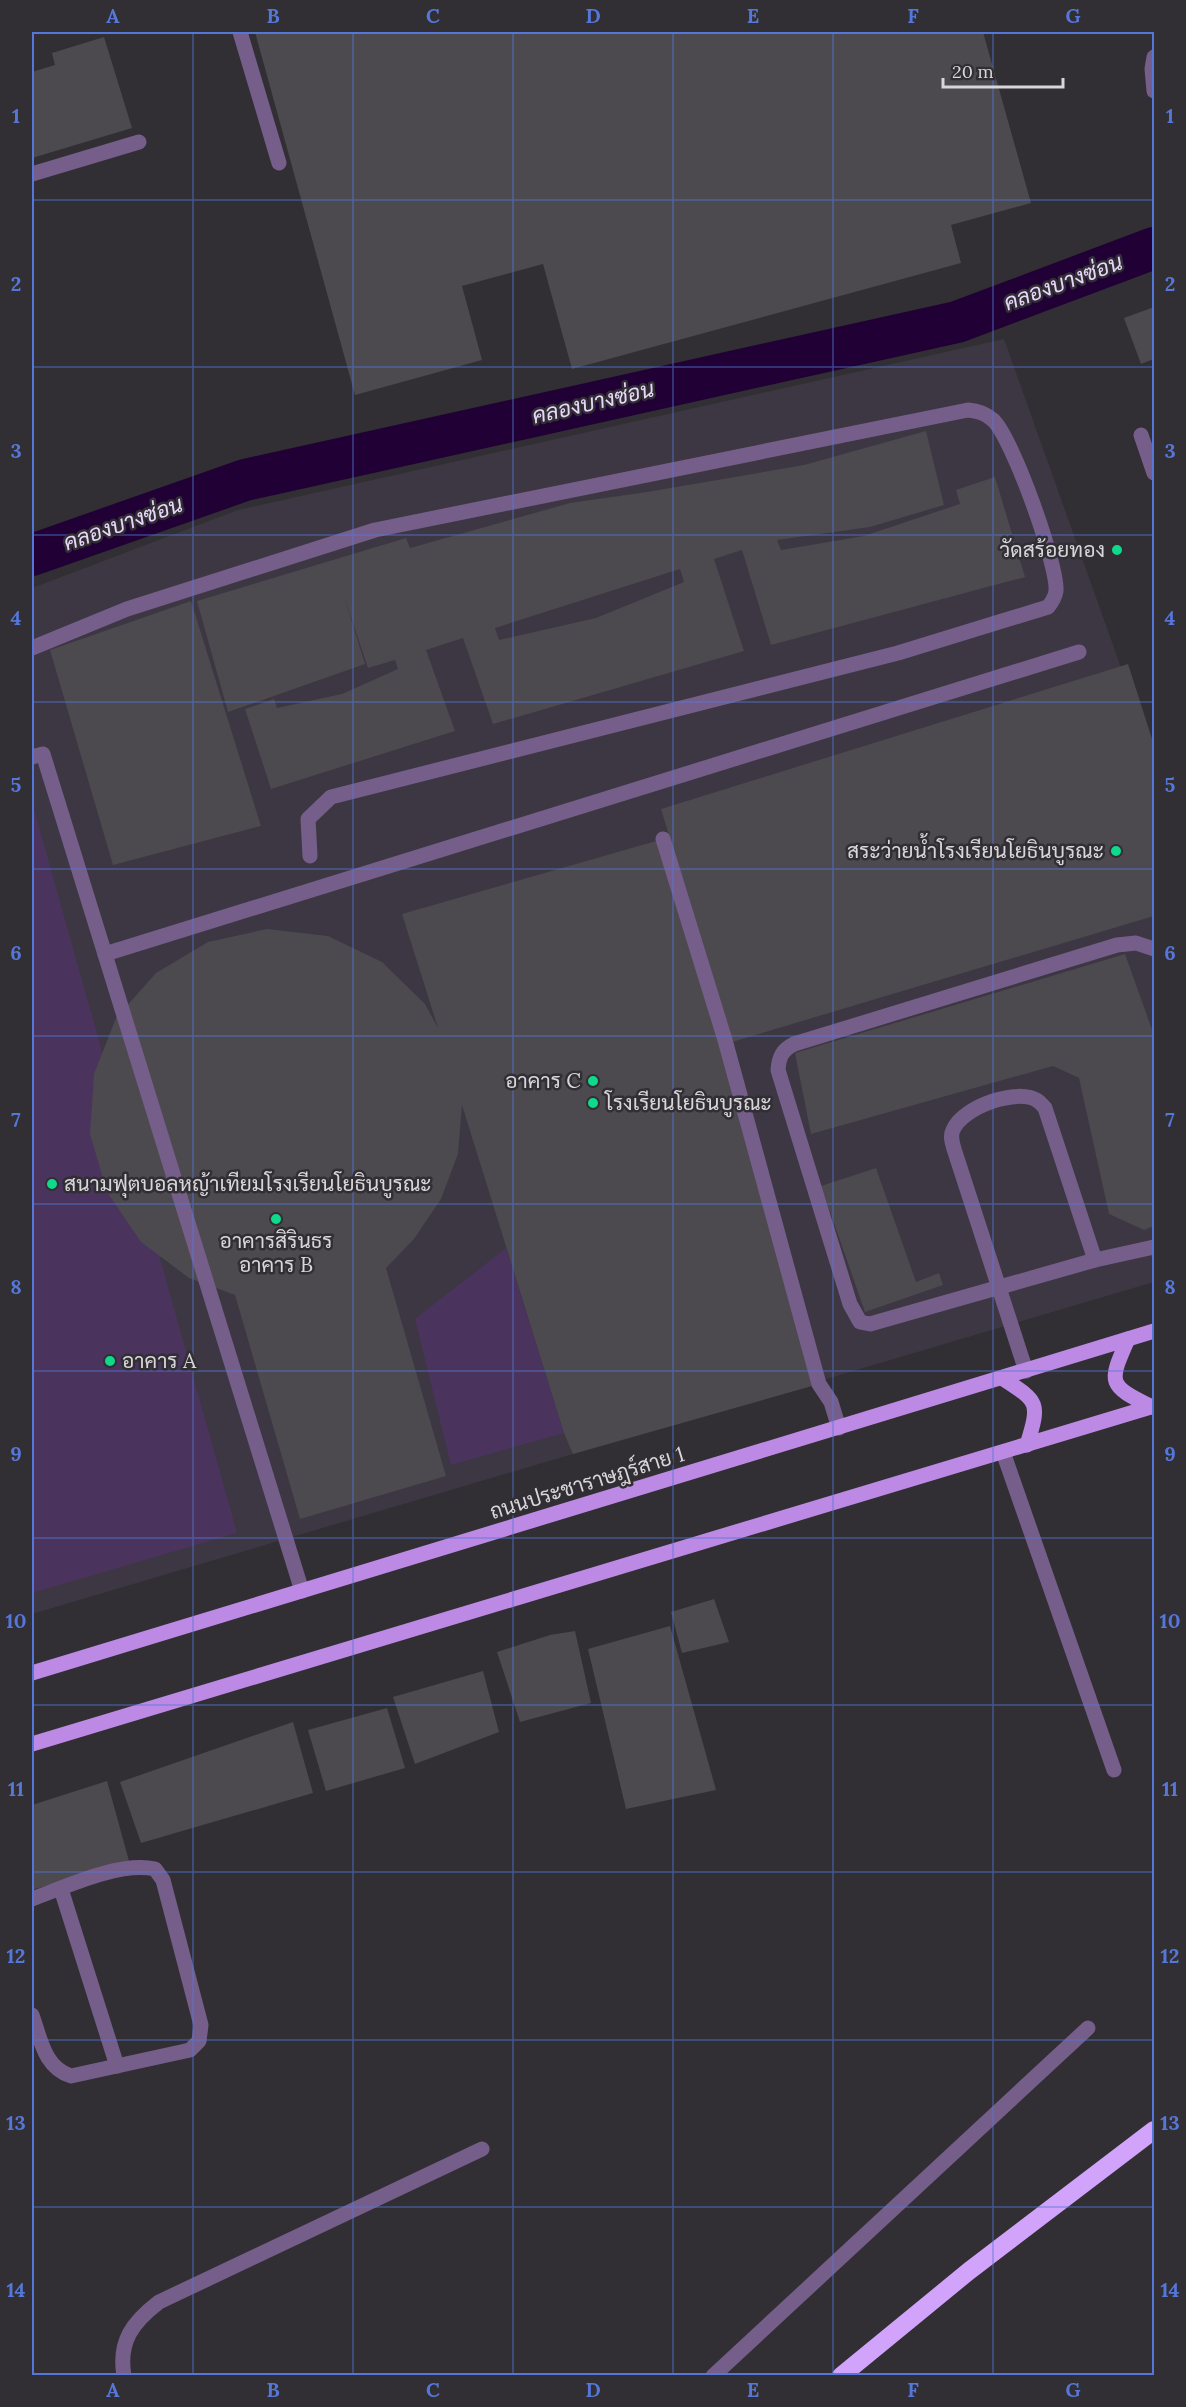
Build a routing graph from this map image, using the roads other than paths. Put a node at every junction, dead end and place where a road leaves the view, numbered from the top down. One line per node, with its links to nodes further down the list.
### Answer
1 (240, 32): 5 (street)
2 (1155, 57): 3 (street)
3 (1155, 91)
4 (139, 142): 6 (street)
5 (279, 163)
6 (32, 174)
7 (1141, 435): 8 (street)
8 (1155, 473)
9 (32, 648): 13 (street)
10 (1079, 652): 15 (street)
11 (32, 757): 15 (street)
12 (663, 840): 24 (street)
13 (310, 856)
14 (1155, 949): 18 (street)
15 (105, 954): 27 (street)
16 (1155, 1247): 17 (street)
17 (1095, 1260): 18 (street); 18 (street)
18 (1000, 1289): 21 (street)
19 (1155, 1331): 20 (main road, ถนนประชาราษฎร์สาย 1)
20 (1128, 1340): 21 (main road, ถนนประชาราษฎร์สาย 1); 23 (main road)
21 (1026, 1371): 22 (main road, ถนนประชาราษฎร์สาย 1)
22 (1002, 1378): 24 (main road, ถนนประชาราษฎร์สาย 1); 25 (main road)
23 (1153, 1406): 25 (main road)
24 (839, 1428): 27 (main road, ถนนประชาราษฎร์สาย 1)
25 (1027, 1445): 26 (main road)
26 (1004, 1452): 29 (main road); 30 (street)
27 (302, 1591): 28 (main road, ถนนประชาราษฎร์สาย 1)
28 (32, 1672)
29 (32, 1744)
30 (1114, 1770)
31 (61, 1889): 32 (street); 35 (street); 35 (street)
32 (32, 1899)
33 (32, 2015): 35 (street)
34 (1088, 2028): 39 (street)
35 (117, 2066)
36 (1155, 2130): 40 (highway)
37 (482, 2148): 38 (street)
38 (124, 2376)
39 (713, 2376)
40 (841, 2376)

